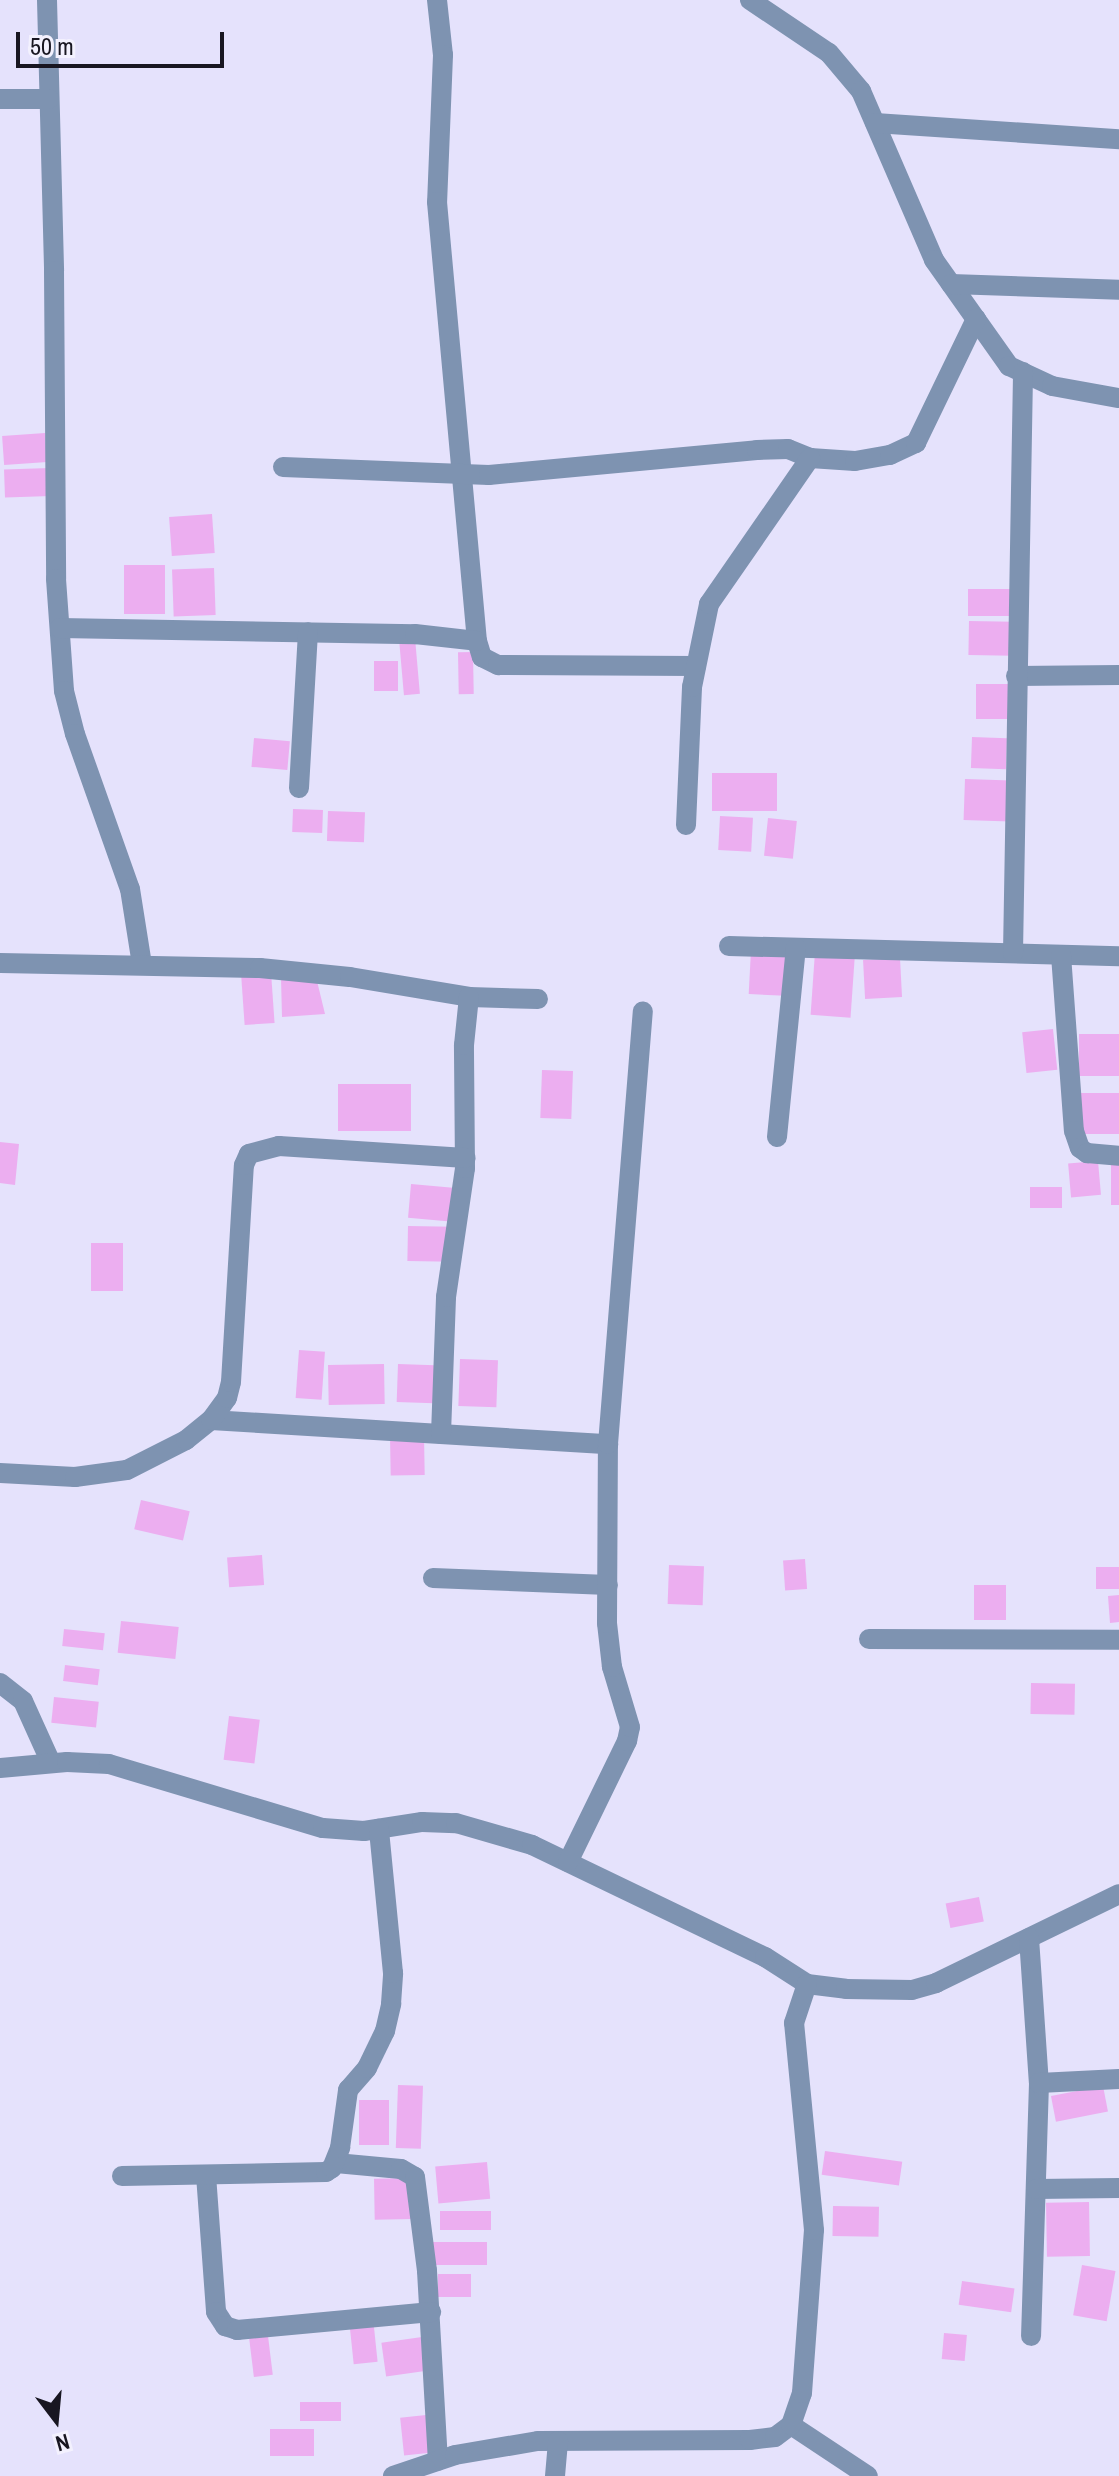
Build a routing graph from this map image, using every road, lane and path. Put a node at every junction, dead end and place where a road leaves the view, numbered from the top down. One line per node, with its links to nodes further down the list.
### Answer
1 (47, 0): 5 (street)
2 (437, 0): 15 (street)
3 (750, 0): 6 (street)
4 (0, 99): 5 (street)
5 (49, 99): 16 (street)
6 (875, 123): 7 (street); 8 (street)
7 (1119, 139)
8 (951, 284): 9 (street); 10 (street)
9 (1119, 290)
10 (976, 319): 11 (street); 13 (street)
11 (1023, 372): 12 (street); 21 (street)
12 (1119, 398)
13 (810, 458): 15 (street); 19 (street)
14 (283, 467): 15 (street)
15 (463, 474): 18 (street)
16 (60, 628): 17 (street); 30 (street)
17 (308, 632): 18 (street); 22 (street)
18 (477, 641): 19 (street)
19 (696, 666): 23 (street)
20 (1119, 675): 21 (street)
21 (1016, 676): 26 (street)
22 (299, 788)
23 (686, 825)
24 (729, 946): 25 (street)
25 (796, 948): 26 (street); 34 (street)
26 (1013, 953): 27 (street)
27 (1061, 955): 28 (street); 35 (street)
28 (1119, 956)
29 (0, 963): 30 (street)
30 (142, 965): 31 (street)
31 (469, 997): 32 (street); 36 (street)
32 (538, 999)
33 (643, 1011): 39 (street)
34 (777, 1137)
35 (1119, 1156)
36 (466, 1158): 37 (street); 38 (street)
37 (211, 1420): 38 (street); 40 (street)
38 (441, 1434): 39 (street)
39 (608, 1444): 42 (street)
40 (0, 1473)
41 (433, 1578): 42 (street)
42 (608, 1585): 49 (street)
43 (869, 1639): 44 (street)
44 (1119, 1640)
45 (0, 1683): 46 (street)
46 (51, 1763): 47 (street); 48 (street)
47 (0, 1768)
48 (379, 1829): 49 (street); 55 (street)
49 (568, 1862): 52 (street)
50 (1119, 1894): 51 (street)
51 (1029, 1938): 52 (street); 54 (street)
52 (807, 1984): 62 (street)
53 (1119, 2079): 54 (street)
54 (1039, 2083): 59 (street)
55 (336, 2163): 56 (street); 60 (street)
56 (206, 2175): 57 (street); 60 (street)
57 (122, 2176)
58 (1119, 2188): 59 (street)
59 (1036, 2189): 61 (street)
60 (431, 2312): 64 (street)
61 (1031, 2336)
62 (791, 2425): 63 (street); 65 (street)
63 (558, 2441): 64 (street); 67 (street)
64 (438, 2461): 66 (street)
65 (856, 2472)
66 (393, 2476)
67 (555, 2476)

